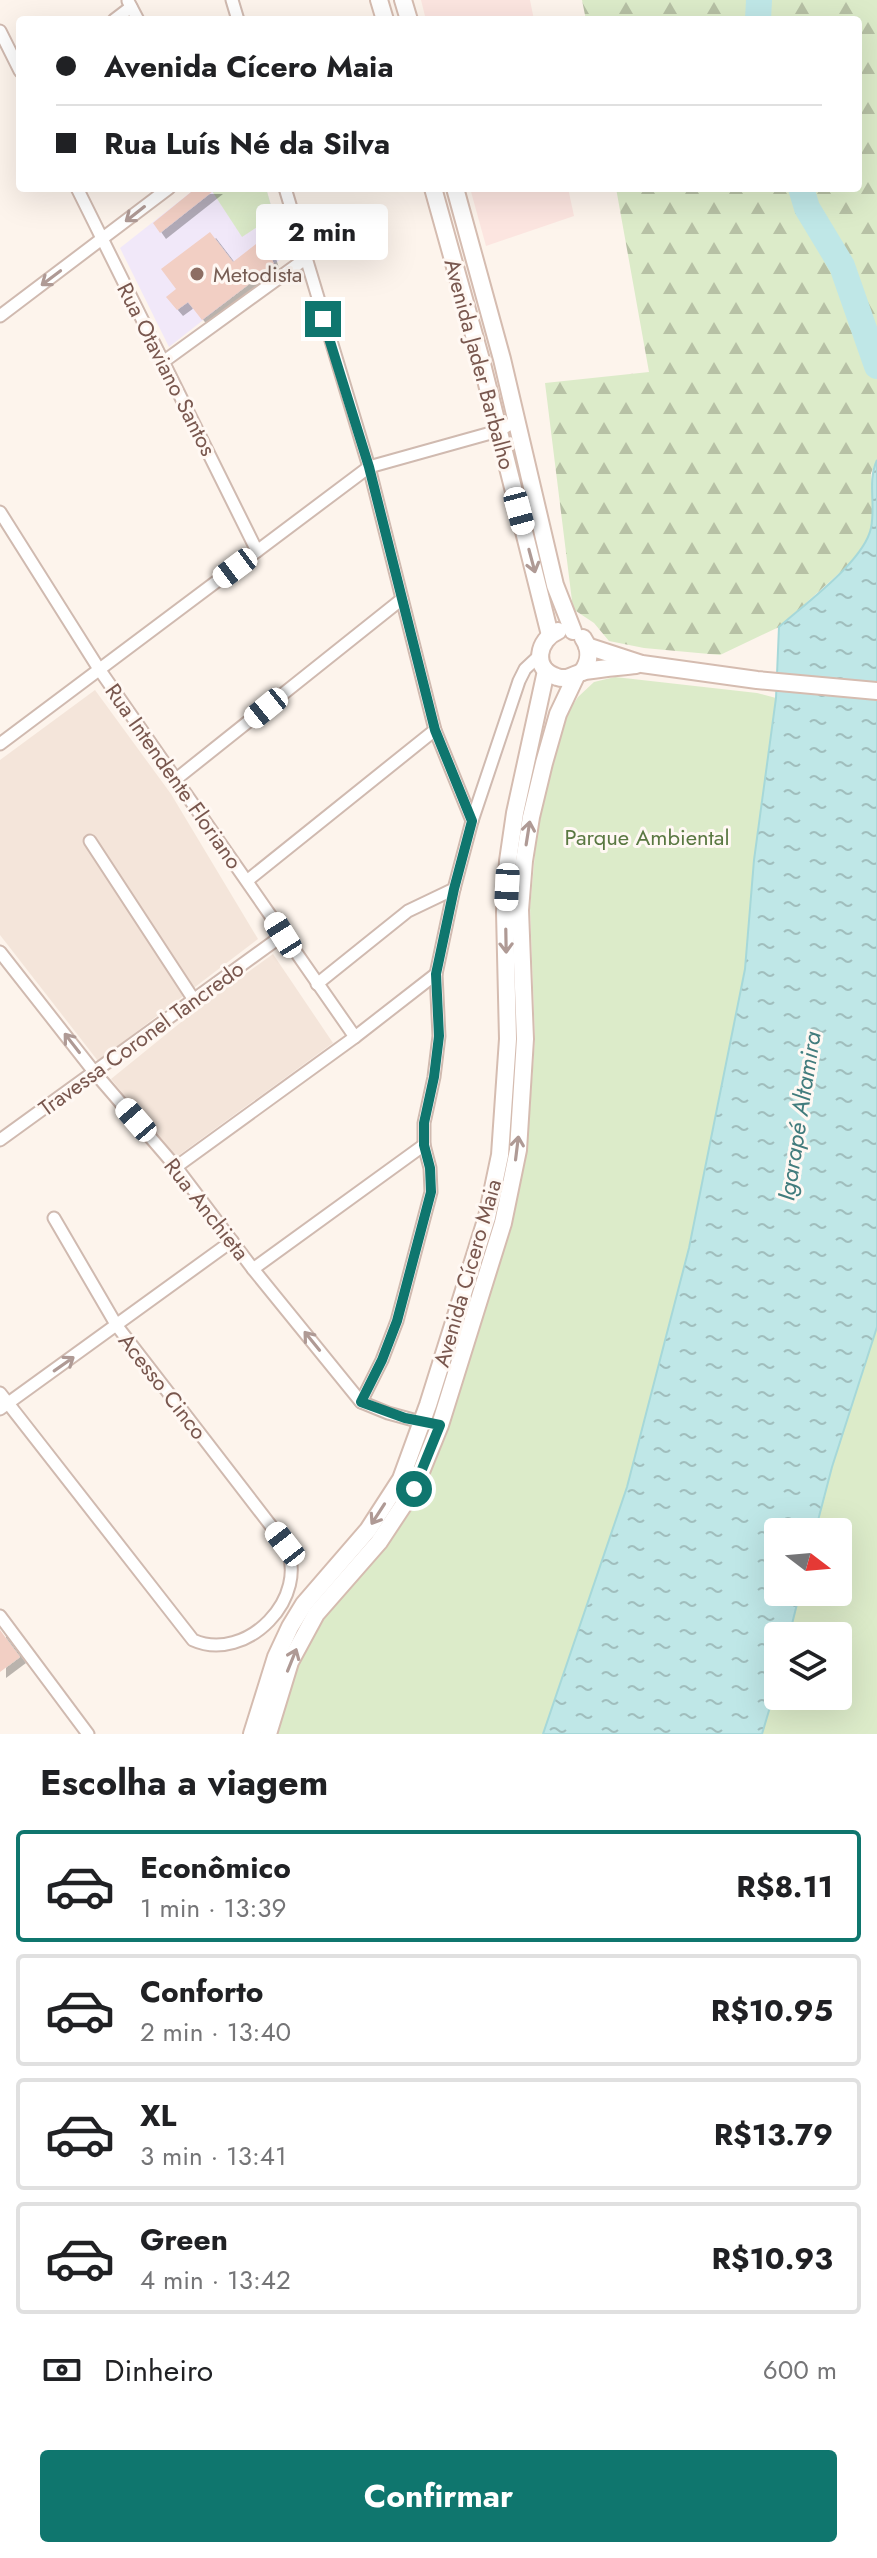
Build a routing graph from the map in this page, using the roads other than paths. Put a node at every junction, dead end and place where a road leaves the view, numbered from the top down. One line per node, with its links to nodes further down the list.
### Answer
1 (0, 31): 2 (street)
2 (16, 63)
3 (79, 192): 8 (street, Rua Otaviano Santos)
4 (164, 192): 8 (street, one-way to 8)
5 (286, 192): 9 (street)
6 (434, 192): 13 (main road, Avenida Jader Barbalho)
7 (456, 192): 12 (main road, Avenida Jader Barbalho)
8 (102, 239): 10 (street, one-way to 10); 11 (street, Rua Otaviano Santos)
9 (305, 259): 11 (street); 14 (street)
10 (0, 316)
11 (163, 362): 16 (street, Rua Otaviano Santos)
12 (516, 421): 13 (street); 18 (main road, Avenida Jader Barbalho)
13 (498, 431): 14 (street); 19 (main road, Avenida Jader Barbalho, one-way to 19)
14 (369, 467): 16 (street); 17 (street)
15 (0, 512): 23 (street, Rua Intendente Floriano)
16 (257, 551): 23 (street)
17 (402, 599): 26 (street); 28 (street)
18 (573, 631): 19 (main road); 20 (main road)
19 (550, 635): 21 (main road)
20 (587, 646): 22 (main road); 24 (main road)
21 (543, 663): 24 (main road); 29 (street); 49 (main road, Avenida Cícero Maia, one-way to 49)
22 (642, 664): 24 (main road); 25 (main road)
23 (99, 669): 27 (street); 28 (street, Rua Intendente Floriano)
24 (579, 674): 50 (main road, Avenida Cícero Maia, one-way to 24)
25 (877, 691)
26 (435, 730): 29 (street); 31 (street)
27 (0, 744)
28 (175, 780): 31 (street, Rua Intendente Floriano)
29 (472, 821): 32 (street)
30 (90, 841): 37 (street)
31 (248, 880): 33 (street, Rua Intendente Floriano)
32 (454, 889): 35 (street); 36 (street)
33 (283, 935): 36 (street, Rua Intendente Floriano); 37 (street, Travessa Coronel Tancredo)
34 (0, 952): 39 (street, Rua Anchieta, one-way to 34)
35 (436, 974): 38 (street); 41 (street)
36 (317, 984): 38 (street, Rua Intendente Floriano)
37 (194, 1000): 39 (street, Travessa Coronel Tancredo)
38 (355, 1037): 42 (street)
39 (95, 1073): 40 (street, Travessa Coronel Tancredo); 42 (street, Rua Anchieta)
40 (0, 1140)
41 (424, 1145): 45 (street); 48 (street)
42 (176, 1167): 44 (street, Rua Anchieta)
43 (54, 1218): 46 (street, Acesso Cinco)
44 (232, 1241): 45 (street, Rua Anchieta); 46 (street)
45 (253, 1269): 48 (street, Rua Anchieta, one-way to 45)
46 (117, 1326): 47 (street, one-way to 46); 51 (street, Acesso Cinco)
47 (3, 1402): 51 (street)
48 (361, 1402): 49 (street)
49 (422, 1423): 50 (street); 53 (main road, Avenida Cícero Maia, one-way to 53)
50 (440, 1425): 56 (main road, Avenida Cícero Maia, one-way to 50)
51 (276, 1615): 53 (street)
52 (0, 1616): 54 (street)
53 (290, 1627): 55 (main road, Avenida Cícero Maia)
54 (88, 1734)
55 (252, 1734)
56 (268, 1734)

